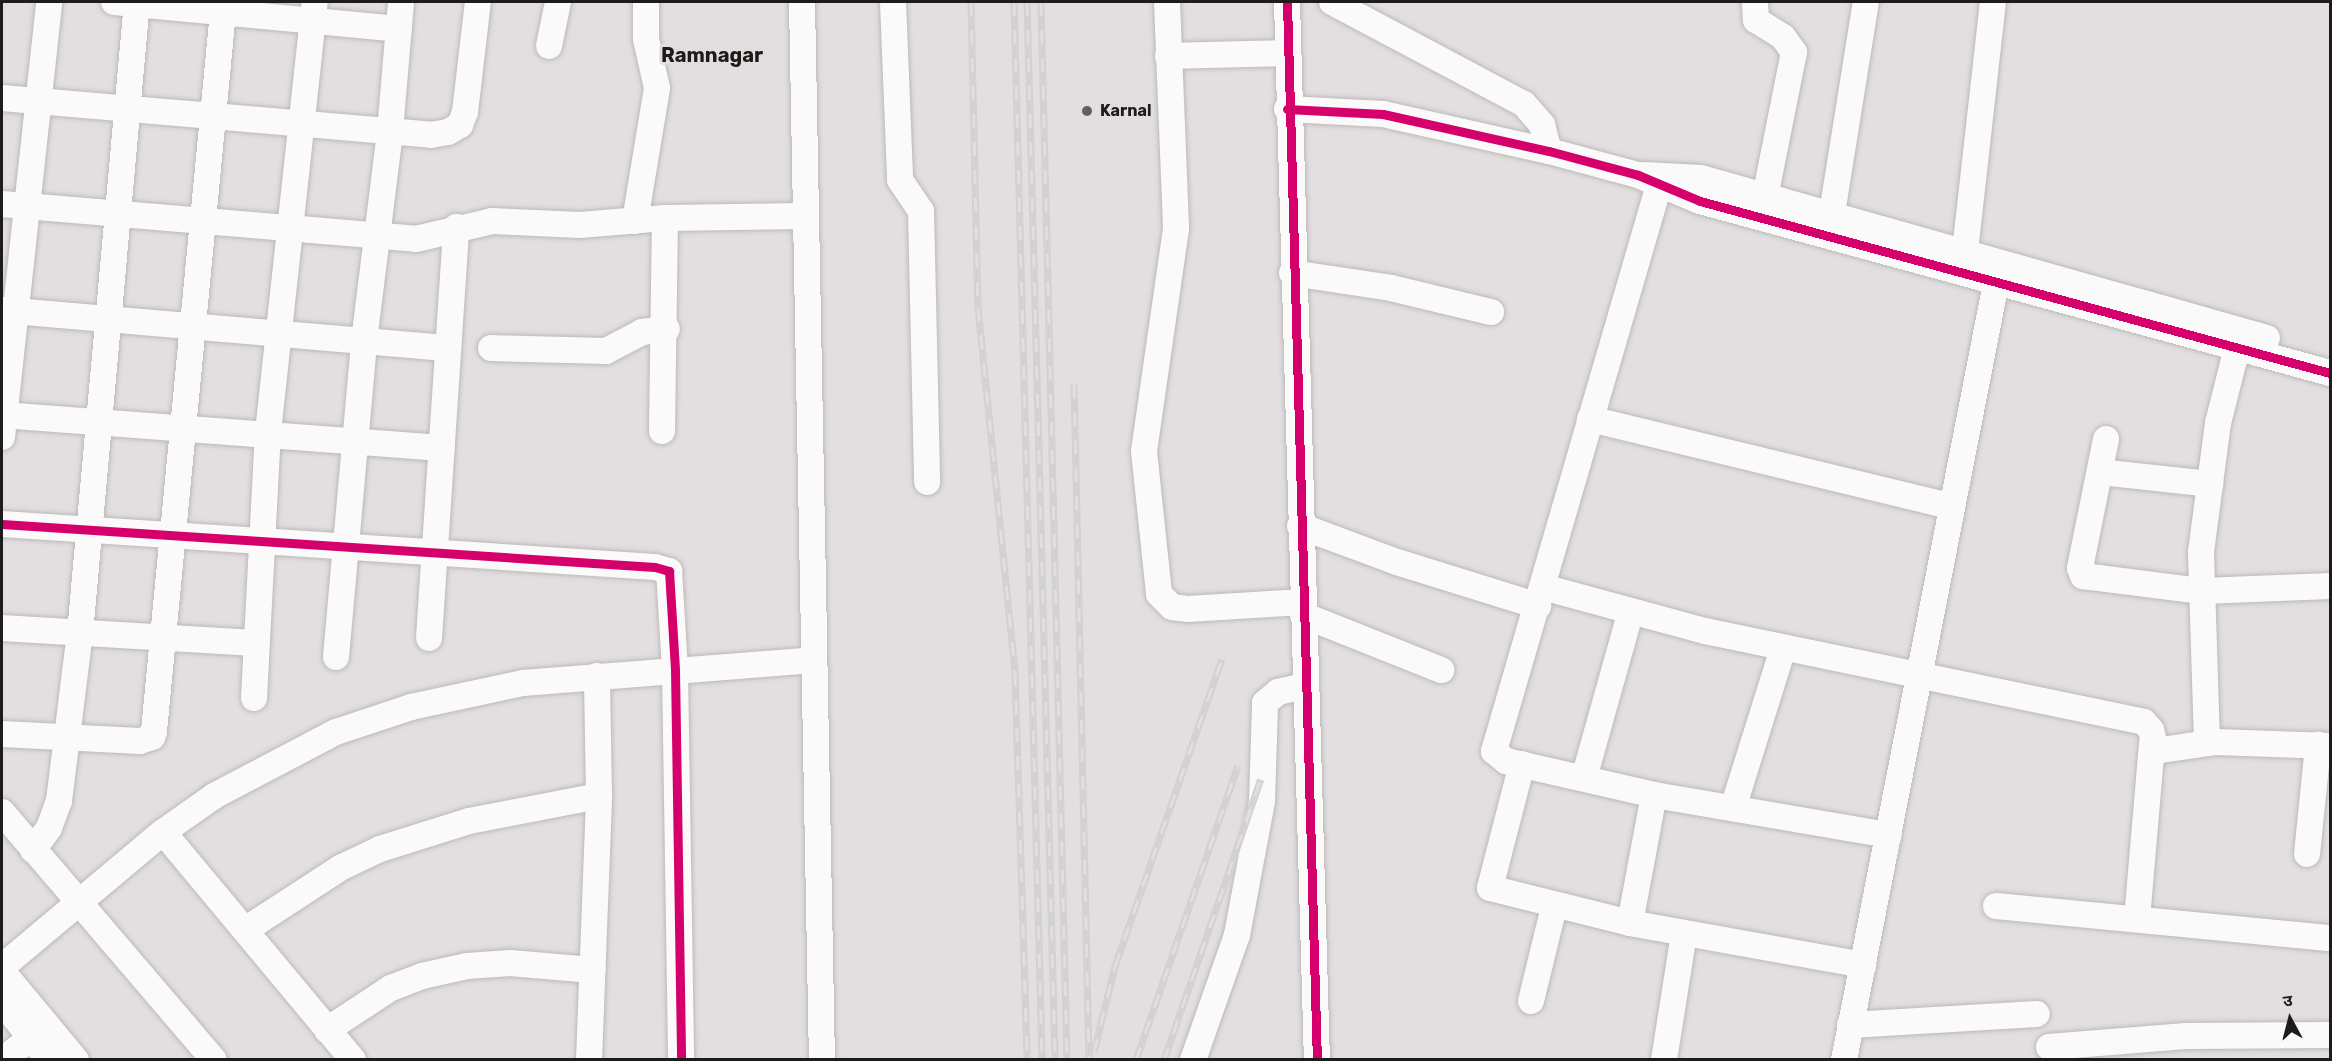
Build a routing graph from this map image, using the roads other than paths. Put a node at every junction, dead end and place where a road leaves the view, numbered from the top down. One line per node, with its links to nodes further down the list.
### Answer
1 (49, 2): 23 (street)
2 (129, 2): 16 (street); 24 (street)
3 (401, 2): 18 (street)
4 (478, 2): 28 (street)
5 (558, 2): 20 (street)
6 (646, 2): 36 (street)
7 (802, 2): 34 (street)
8 (893, 2): 67 (street)
9 (1167, 2): 21 (street)
10 (1277, 2): 19 (street)
11 (1287, 2): 19 (street)
12 (1332, 2): 29 (street)
13 (1755, 2): 31 (street)
14 (1866, 2): 38 (street)
15 (1993, 2): 42 (street)
16 (224, 7): 17 (street); 26 (street)
17 (314, 11): 18 (street); 27 (street)
18 (399, 29): 28 (street)
19 (1287, 44): 21 (street); 25 (street)
20 (549, 46)
21 (1168, 56): 80 (street)
22 (2, 98): 23 (street)
23 (40, 101): 24 (street); 32 (street)
24 (127, 109): 26 (street); 33 (street)
25 (1287, 109): 29 (street); 44 (street)
26 (214, 116): 27 (street); 37 (street)
27 (304, 123): 28 (street); 40 (street)
28 (390, 131): 41 (street)
29 (1549, 151): 30 (street)
30 (1649, 180): 31 (street); 38 (street); 57 (street)
31 (1766, 197): 38 (street)
32 (13, 205): 33 (street); 45 (street)
33 (118, 214): 37 (street); 47 (street)
34 (804, 216): 35 (street); 89 (street)
35 (665, 218): 36 (street); 49 (street)
36 (635, 221): 39 (street)
37 (205, 222): 40 (street); 48 (street)
38 (1830, 225): 42 (street)
39 (456, 227): 41 (street); 52 (street)
40 (289, 230): 41 (street); 50 (street)
41 (377, 236): 51 (street)
42 (1964, 265): 43 (street)
43 (1998, 272): 54 (street); 55 (street); 69 (street)
44 (1292, 273): 46 (street); 71 (street)
45 (7, 310): 47 (street); 58 (street)
46 (1491, 312)
47 (108, 318): 48 (street); 59 (street)
48 (191, 327): 50 (street); 60 (street)
49 (667, 329): 53 (street); 61 (street)
50 (279, 333): 51 (street); 62 (street)
51 (364, 341): 52 (street); 63 (street)
52 (448, 348): 65 (street)
53 (491, 348)
54 (2237, 348): 56 (street); 68 (street)
55 (2331, 355)
56 (2331, 373)
57 (1590, 419): 69 (street); 79 (street)
58 (2, 422): 59 (street)
59 (99, 422): 60 (street); 72 (street)
60 (184, 427): 62 (street); 73 (street)
61 (662, 431)
62 (268, 432): 63 (street); 74 (street)
63 (354, 439): 65 (street); 75 (street)
64 (2106, 439): 66 (street)
65 (442, 448): 76 (street)
66 (2100, 472): 68 (street); 78 (street)
67 (927, 482)
68 (2210, 484): 78 (street)
69 (1950, 506): 92 (street)
70 (2, 524): 72 (street)
71 (1300, 526): 79 (street); 80 (street)
72 (89, 528): 73 (street); 83 (street)
73 (170, 535): 74 (street); 84 (street)
74 (260, 540): 75 (street); 86 (street)
75 (347, 545): 76 (street); 88 (street)
76 (435, 552): 85 (street); 90 (street)
77 (2331, 586): 78 (street)
78 (2202, 591): 99 (street)
79 (1541, 596): 81 (street); 101 (street)
80 (1302, 608): 91 (street); 94 (street)
81 (1630, 614): 87 (street); 102 (street)
82 (2, 628): 83 (street)
83 (80, 633): 84 (street); 97 (street)
84 (162, 638): 86 (street); 97 (street)
85 (429, 638)
86 (255, 643): 95 (street)
87 (1783, 648): 92 (street); 105 (street)
88 (336, 657)
89 (813, 660): 90 (street); 137 (street)
90 (675, 670): 93 (street); 136 (street)
91 (1441, 670)
92 (1919, 674): 98 (street); 108 (street)
93 (597, 676): 104 (street); 107 (street)
94 (1305, 686): 138 (street); 139 (street)
95 (254, 698)
96 (2, 734): 97 (street)
97 (66, 736): 109 (street)
98 (2152, 743): 99 (street); 114 (street)
99 (2207, 743): 100 (street)
100 (2324, 746): 110 (street)
101 (1522, 764): 102 (street); 113 (street)
102 (1584, 778): 103 (street)
103 (1654, 795): 105 (street); 115 (street)
104 (599, 796): 116 (street); 121 (street)
105 (1733, 808): 108 (street)
106 (2, 812): 109 (street)
107 (163, 832): 111 (street); 116 (street)
108 (1889, 836): 119 (street)
109 (33, 850): 111 (street)
110 (2307, 854)
111 (77, 902): 120 (street); 133 (street)
112 (1996, 906): 114 (street)
113 (1554, 907): 115 (street); 122 (street)
114 (2137, 919): 118 (street)
115 (1630, 923): 117 (street)
116 (245, 930): 126 (street)
117 (1684, 934): 119 (street); 140 (street)
118 (2331, 938)
119 (1863, 965): 125 (street)
120 (2, 969): 132 (street)
121 (593, 970): 126 (street); 135 (street)
122 (1531, 1001)
123 (2, 1002): 128 (street)
124 (2037, 1014): 125 (street)
125 (1850, 1025): 141 (street)
126 (327, 1030): 134 (street)
127 (2331, 1035): 129 (street)
128 (32, 1038): 130 (street); 131 (street)
129 (2049, 1047)
130 (2, 1059)
131 (49, 1059)
132 (76, 1059)
133 (214, 1059)
134 (353, 1059)
135 (588, 1059)
136 (681, 1059)
137 (822, 1059)
138 (1193, 1059)
139 (1317, 1059)
140 (1664, 1059)
141 (1844, 1059)

